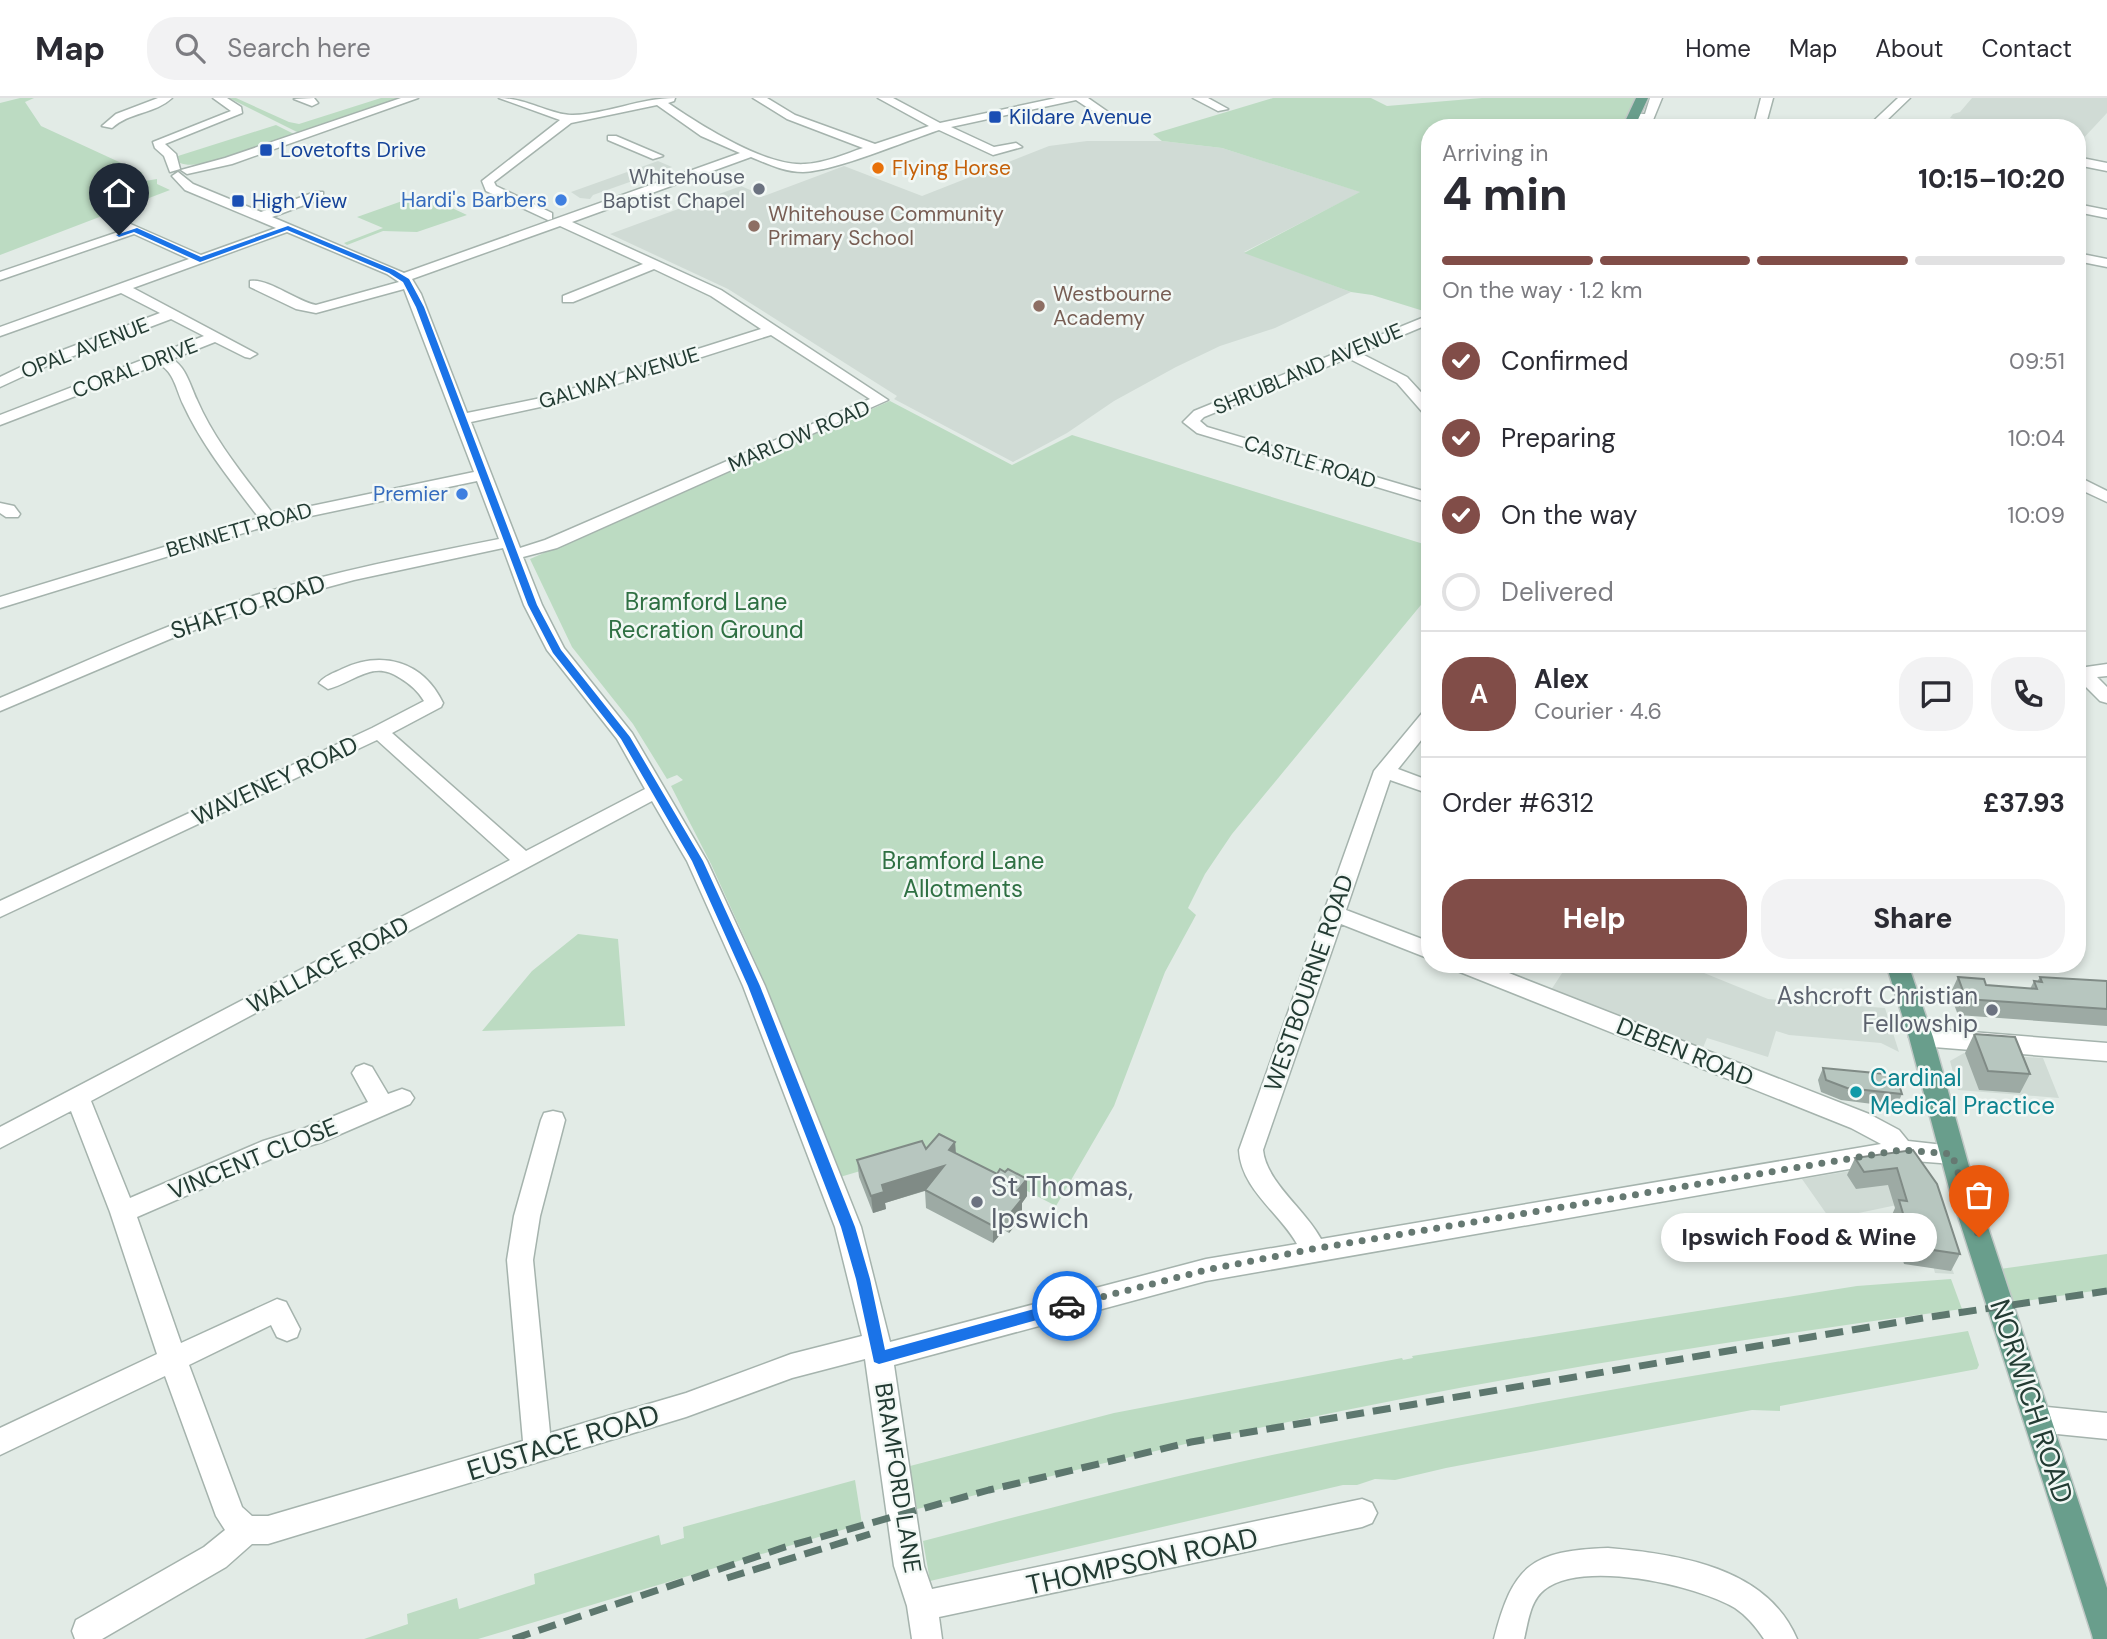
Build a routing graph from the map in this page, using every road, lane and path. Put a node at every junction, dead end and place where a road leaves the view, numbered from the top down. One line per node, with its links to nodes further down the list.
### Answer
1 (166, 98): 22 (street)
2 (219, 98): 32 (street)
3 (412, 98): 32 (street)
4 (506, 98): 18 (street)
5 (673, 98): 14 (street)
6 (759, 98): 25 (street)
7 (884, 98): 23 (street)
8 (1072, 98): 15 (street)
9 (1081, 98): 21 (street)
10 (1199, 98): 16 (street)
11 (1656, 98): 17 (street)
12 (1767, 98): 19 (street)
13 (1904, 98): 20 (street)
14 (658, 101): 18 (street); 27 (street)
15 (1028, 102): 23 (street)
16 (1222, 109)
17 (1635, 116)
18 (570, 119): 38 (street, MARLOW ROAD)
19 (1762, 119)
20 (1881, 119)
21 (1115, 121)
22 (109, 122)
23 (939, 126): 25 (street); 26 (street)
24 (612, 138): 29 (street)
25 (872, 147): 28 (street)
26 (1016, 147)
27 (738, 148): 28 (street); 34 (street)
28 (751, 153): 34 (street)
29 (657, 156)
30 (2086, 163): 31 (street)
31 (2107, 167)
32 (180, 172): 37 (street)
33 (319, 195): 37 (street)
34 (595, 204): 38 (street)
35 (2086, 210): 36 (street)
36 (2107, 214)
37 (261, 217): 39 (street)
38 (554, 218): 43 (street, MARLOW ROAD); 45 (street)
39 (288, 228): 41 (street); 45 (street)
40 (2086, 259): 42 (street)
41 (200, 260): 44 (street); 47 (street)
42 (2107, 263)
43 (656, 264): 48 (street); 51 (street, MARLOW ROAD)
44 (0, 276)
45 (401, 278): 46 (street); 59 (street, BRAMFORD LANE)
46 (255, 287)
47 (122, 288): 49 (street, CORAL DRIVE); 52 (street)
48 (568, 299)
49 (171, 314): 53 (street, CORAL DRIVE); 57 (street, OPAL AVENUE)
50 (1421, 322): 55 (street, SHRUBLAND AVENUE)
51 (774, 329): 59 (street, GALWAY AVENUE); 69 (street, MARLOW ROAD)
52 (0, 332)
53 (215, 337): 54 (street, CORAL DRIVE); 56 (street, CORAL DRIVE)
54 (240, 352)
55 (1348, 352): 58 (street); 61 (street, SHRUBLAND AVENUE)
56 (160, 358): 60 (street, CORAL DRIVE); 68 (street)
57 (0, 383)
58 (1421, 402)
59 (461, 419): 62 (street, BRAMFORD LANE)
60 (0, 420)
61 (1191, 424): 65 (street, CASTLE ROAD)
62 (482, 475): 68 (street, BENNETT ROAD); 69 (street, BRAMFORD LANE)
63 (2086, 486): 66 (street)
64 (0, 494): 67 (street)
65 (1421, 495)
66 (2107, 497)
67 (4, 509)
68 (269, 520): 70 (street, BENNETT ROAD)
69 (510, 548): 76 (street, SHAFTO ROAD); 81 (street, BRAMFORD LANE)
70 (0, 603)
71 (2086, 670): 72 (street)
72 (2107, 670)
73 (2086, 676): 75 (street)
74 (328, 683): 78 (street, WAVENEY ROAD)
75 (2107, 697)
76 (0, 705)
77 (1421, 727): 79 (street, WESTBOURNE ROAD)
78 (379, 732): 82 (street); 83 (street, WAVENEY ROAD)
79 (1384, 771): 80 (street); 84 (street, WESTBOURNE ROAD)
80 (1421, 785)
81 (656, 791): 82 (street, WALLACE ROAD); 99 (street, BRAMFORD LANE)
82 (524, 861): 91 (street, WALLACE ROAD)
83 (0, 909)
84 (1333, 913): 85 (street); 97 (street, WESTBOURNE ROAD)
85 (1421, 947)
86 (1486, 973): 94 (street, DEBEN ROAD)
87 (1900, 973): 88 (main road, NORWICH ROAD)
88 (1921, 1037): 89 (street); 95 (main road, NORWICH ROAD)
89 (2107, 1052)
90 (364, 1073): 96 (street, VINCENT CLOSE)
91 (78, 1097): 93 (street, WALLACE ROAD); 96 (street)
92 (553, 1120): 104 (street)
93 (0, 1138)
94 (1901, 1150): 95 (street, EUSTACE ROAD); 97 (street, EUSTACE ROAD)
95 (1952, 1154): 101 (main road, NORWICH ROAD)
96 (122, 1212): 100 (street)
97 (1313, 1249): 99 (street, EUSTACE ROAD)
98 (287, 1329): 100 (street)
99 (878, 1351): 104 (street, EUSTACE ROAD); 107 (street, BRAMFORD LANE)
100 (173, 1360): 103 (street); 106 (street)
101 (2038, 1419): 102 (street); 109 (main road, NORWICH ROAD)
102 (2107, 1426)
103 (0, 1442)
104 (538, 1450): 106 (street, EUSTACE ROAD)
105 (1362, 1513): 107 (street, THOMPSON ROAD)
106 (246, 1530): 108 (street)
107 (922, 1606): 110 (street, BRAMFORD LANE)
108 (87, 1631)
109 (2107, 1635)
110 (927, 1639)
111 (1508, 1639): 112 (street)
112 (1782, 1639)

